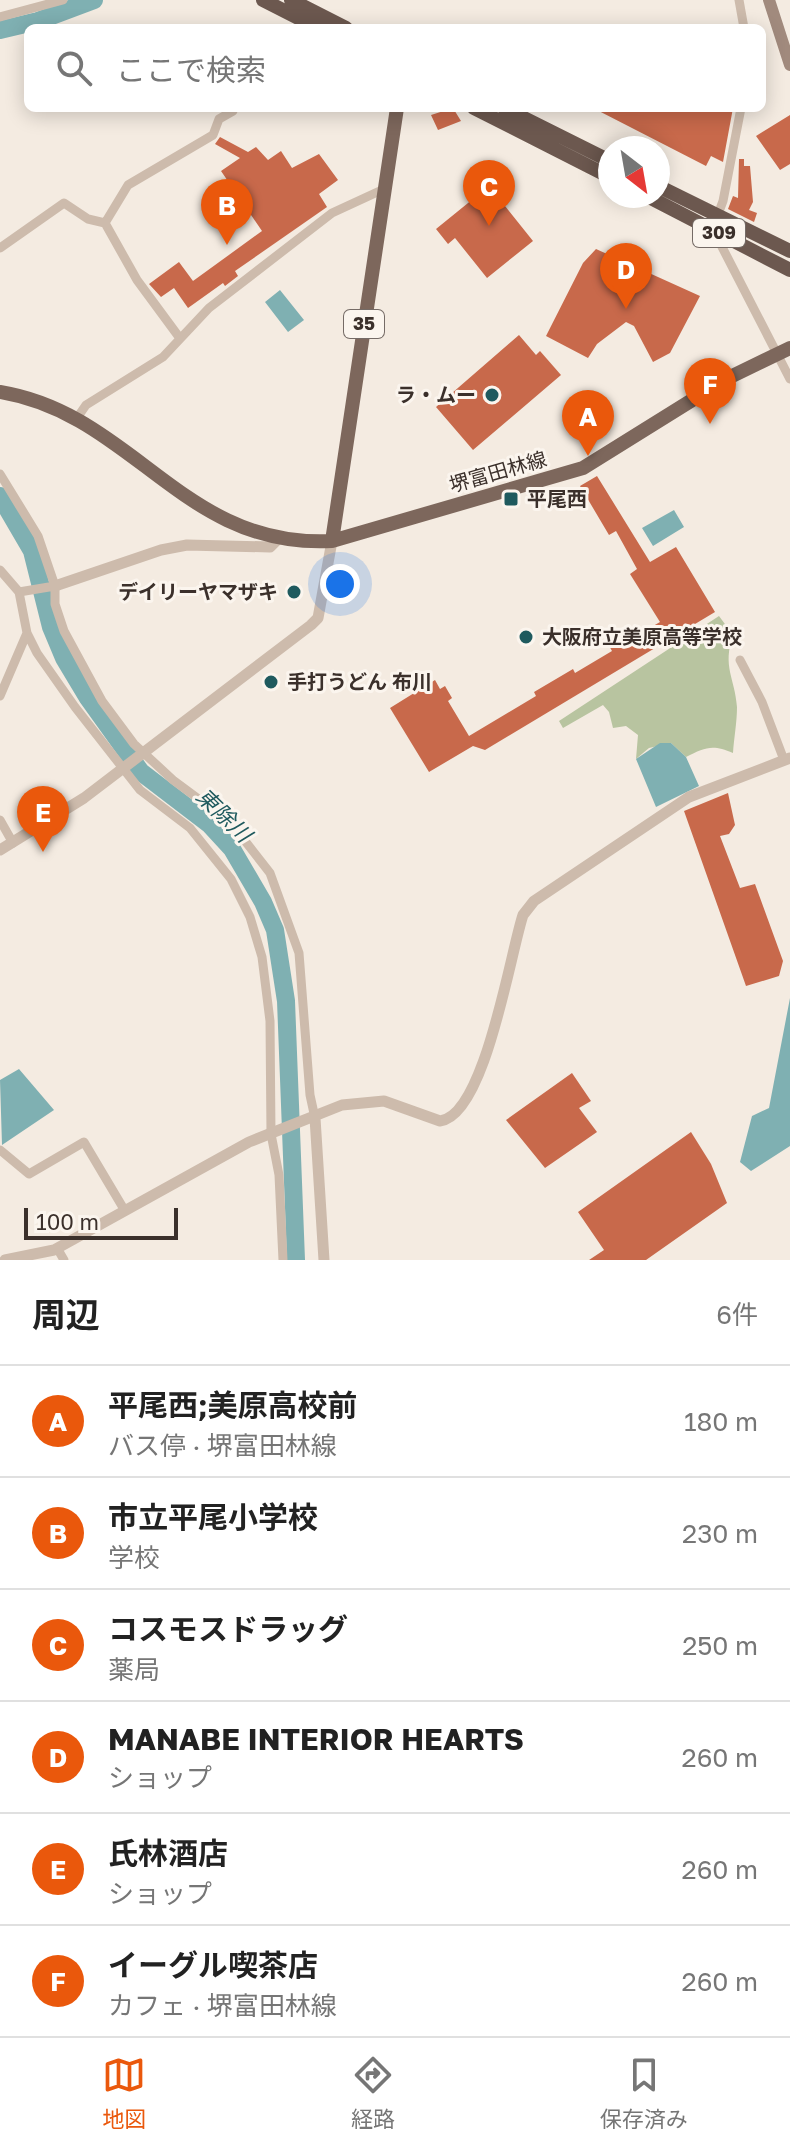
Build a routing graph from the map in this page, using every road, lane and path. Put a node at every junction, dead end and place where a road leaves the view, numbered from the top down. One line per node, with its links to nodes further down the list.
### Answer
1 (63, 0): 6 (street)
2 (263, 0): 7 (highway)
3 (291, 0): 8 (highway)
4 (739, 0): 9 (street)
5 (769, 0): 10 (main road)
6 (0, 17)
7 (310, 24)
8 (338, 24)
9 (743, 24)
10 (790, 65)
11 (231, 112): 22 (street)
12 (396, 112): 18 (main road, 35)
13 (482, 112): 17 (highway)
14 (512, 112): 16 (highway)
15 (740, 112): 21 (street)
16 (598, 155)
17 (598, 171)
18 (384, 189): 27 (street); 35 (main road, 35)
19 (670, 192): 21 (highway, 309)
20 (670, 208): 23 (highway, 309)
21 (717, 217): 25 (highway, 309)
22 (105, 223): 24 (street); 27 (street)
23 (724, 235): 26 (highway, 309); 29 (street)
24 (0, 248)
25 (790, 251)
26 (790, 270)
27 (179, 337): 32 (street)
28 (790, 348): 29 (main road, 堺富田林線)
29 (775, 355): 30 (street); 35 (main road, 堺富田林線)
30 (790, 379)
31 (0, 392): 32 (main road, 堺富田林線)
32 (77, 418): 34 (main road, 堺富田林線)
33 (0, 474): 38 (street)
34 (278, 539): 35 (main road, 堺富田林線); 38 (street)
35 (332, 541): 43 (street)
36 (0, 570): 37 (street)
37 (5, 584): 39 (street)
38 (51, 587): 39 (street); 43 (street)
39 (22, 592): 40 (street)
40 (27, 633): 42 (street); 45 (street)
41 (740, 660): 44 (street)
42 (0, 696)
43 (141, 754): 45 (street); 49 (street)
44 (787, 759): 49 (street)
45 (123, 768): 47 (street); 50 (street)
46 (0, 820): 47 (street)
47 (13, 843): 48 (street)
48 (0, 850)
49 (312, 1119): 50 (street); 57 (street)
50 (273, 1133): 52 (street); 56 (street)
51 (0, 1150): 52 (street)
52 (125, 1211): 53 (street)
53 (57, 1248): 54 (street); 55 (street)
54 (5, 1260)
55 (64, 1260)
56 (283, 1260)
57 (324, 1260)

